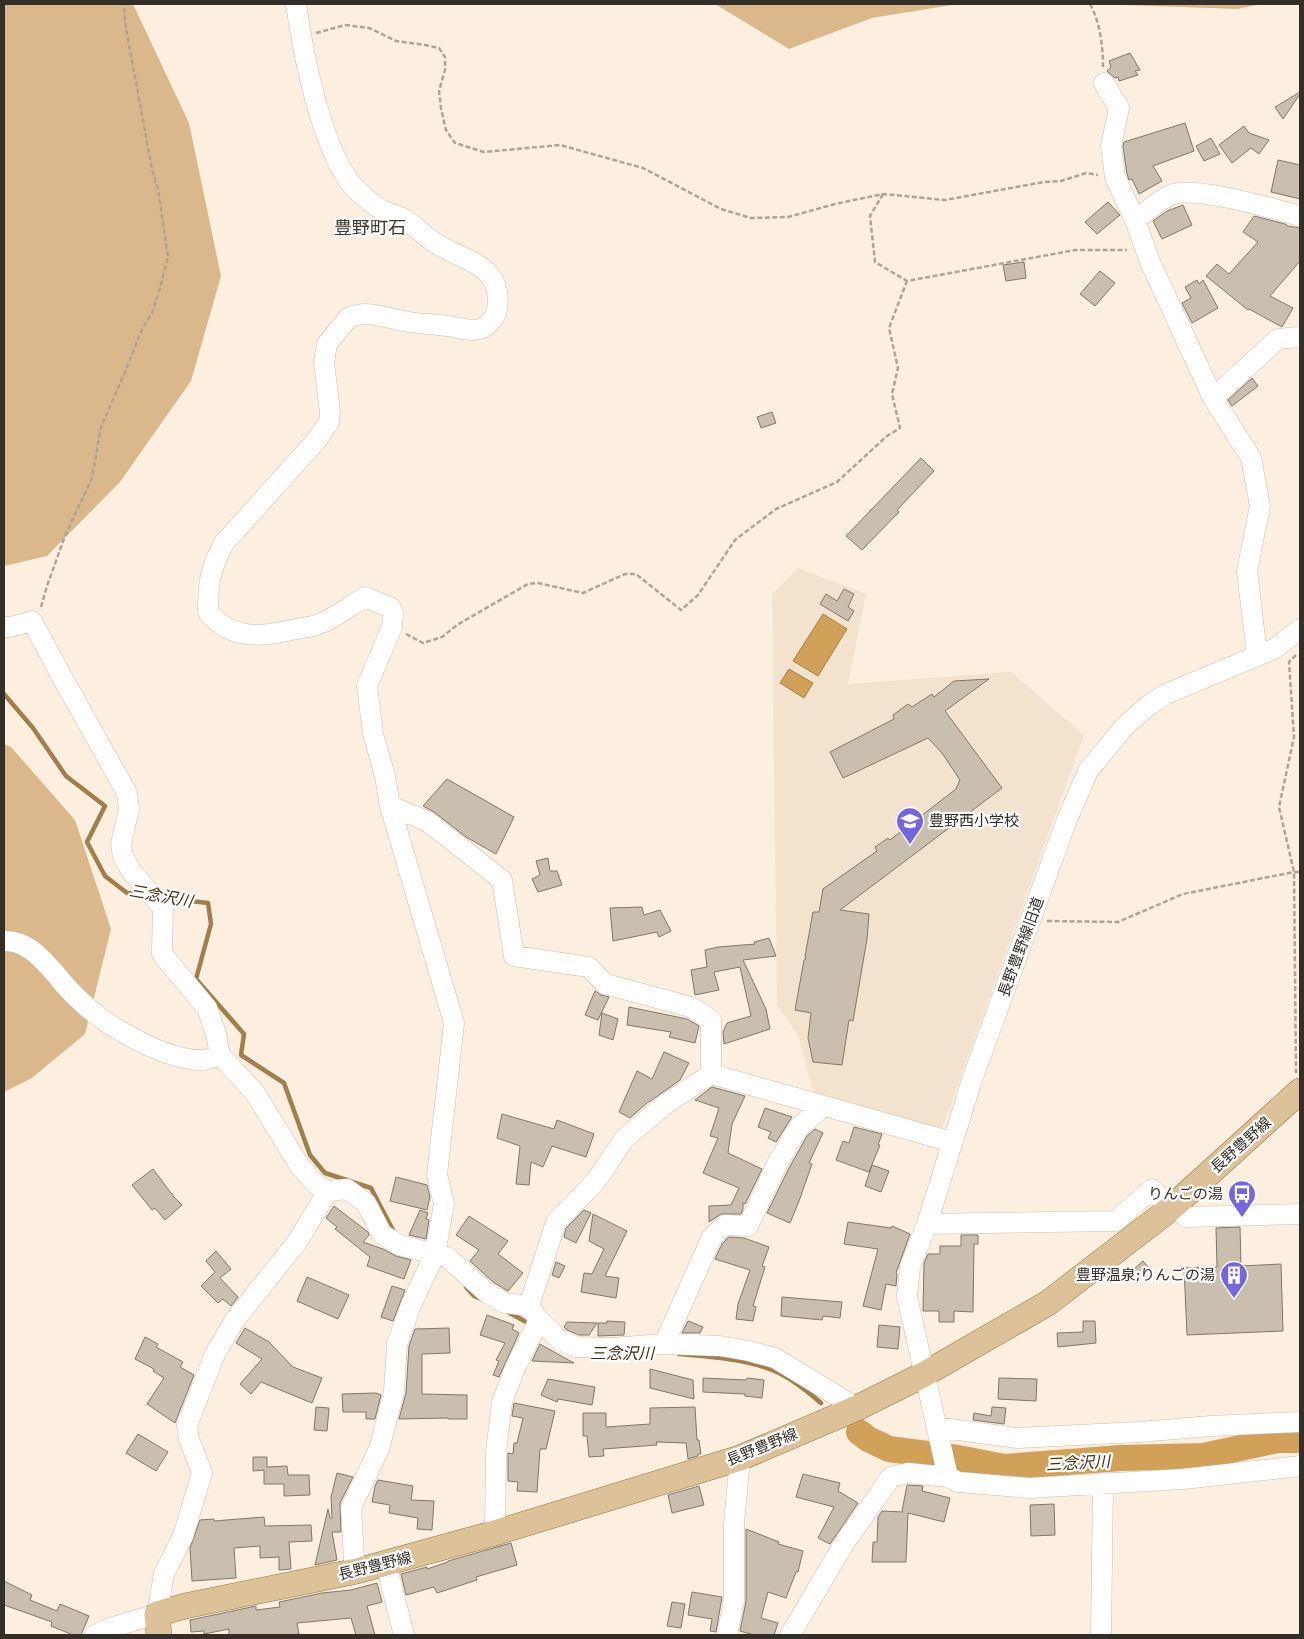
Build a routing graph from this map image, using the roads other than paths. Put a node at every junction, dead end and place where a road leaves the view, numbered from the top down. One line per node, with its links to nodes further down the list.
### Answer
1 (296, 4): 10 (street)
2 (1104, 82): 4 (street)
3 (1300, 216): 4 (street)
4 (1135, 220): 6 (street)
5 (1300, 337): 6 (street)
6 (1214, 398): 9 (street)
7 (4, 627): 12 (street)
8 (1300, 629): 9 (street, 長野豊野線旧道)
9 (1257, 655): 16 (street, 長野豊野線旧道)
10 (390, 806): 13 (street); 21 (street)
11 (4, 941): 12 (street)
12 (220, 1055): 17 (street)
13 (711, 1074): 15 (street); 22 (street)
14 (1298, 1093): 18 (main road, 長野豊野線)
15 (824, 1106): 16 (street); 23 (street)
16 (952, 1142): 20 (street, 長野豊野線旧道)
17 (328, 1191): 21 (street); 35 (street)
18 (1173, 1207): 19 (street); 20 (street); 24 (main road, 長野豊野線)
19 (1300, 1214)
20 (927, 1224): 24 (street, 長野豊野線旧道)
21 (435, 1254): 22 (street); 34 (street)
22 (534, 1321): 23 (street); 32 (street)
23 (664, 1344): 25 (street)
24 (923, 1375): 25 (main road, 長野豊野線); 27 (street, 長野豊野線旧道)
25 (857, 1408): 28 (main road, 長野豊野線)
26 (1300, 1422): 27 (street)
27 (937, 1433): 30 (street, 長野豊野線旧道)
28 (740, 1458): 32 (main road, 長野豊野線); 38 (street)
29 (1300, 1466): 31 (street)
30 (947, 1472): 31 (street); 39 (street)
31 (1103, 1483): 40 (street)
32 (495, 1533): 33 (main road, 長野豊野線)
33 (386, 1564): 34 (main road, 長野豊野線); 37 (street)
34 (357, 1571): 35 (main road, 長野豊野線)
35 (158, 1624): 36 (street)
36 (94, 1635)
37 (404, 1635)
38 (727, 1635)
39 (790, 1635)
40 (1101, 1635)

